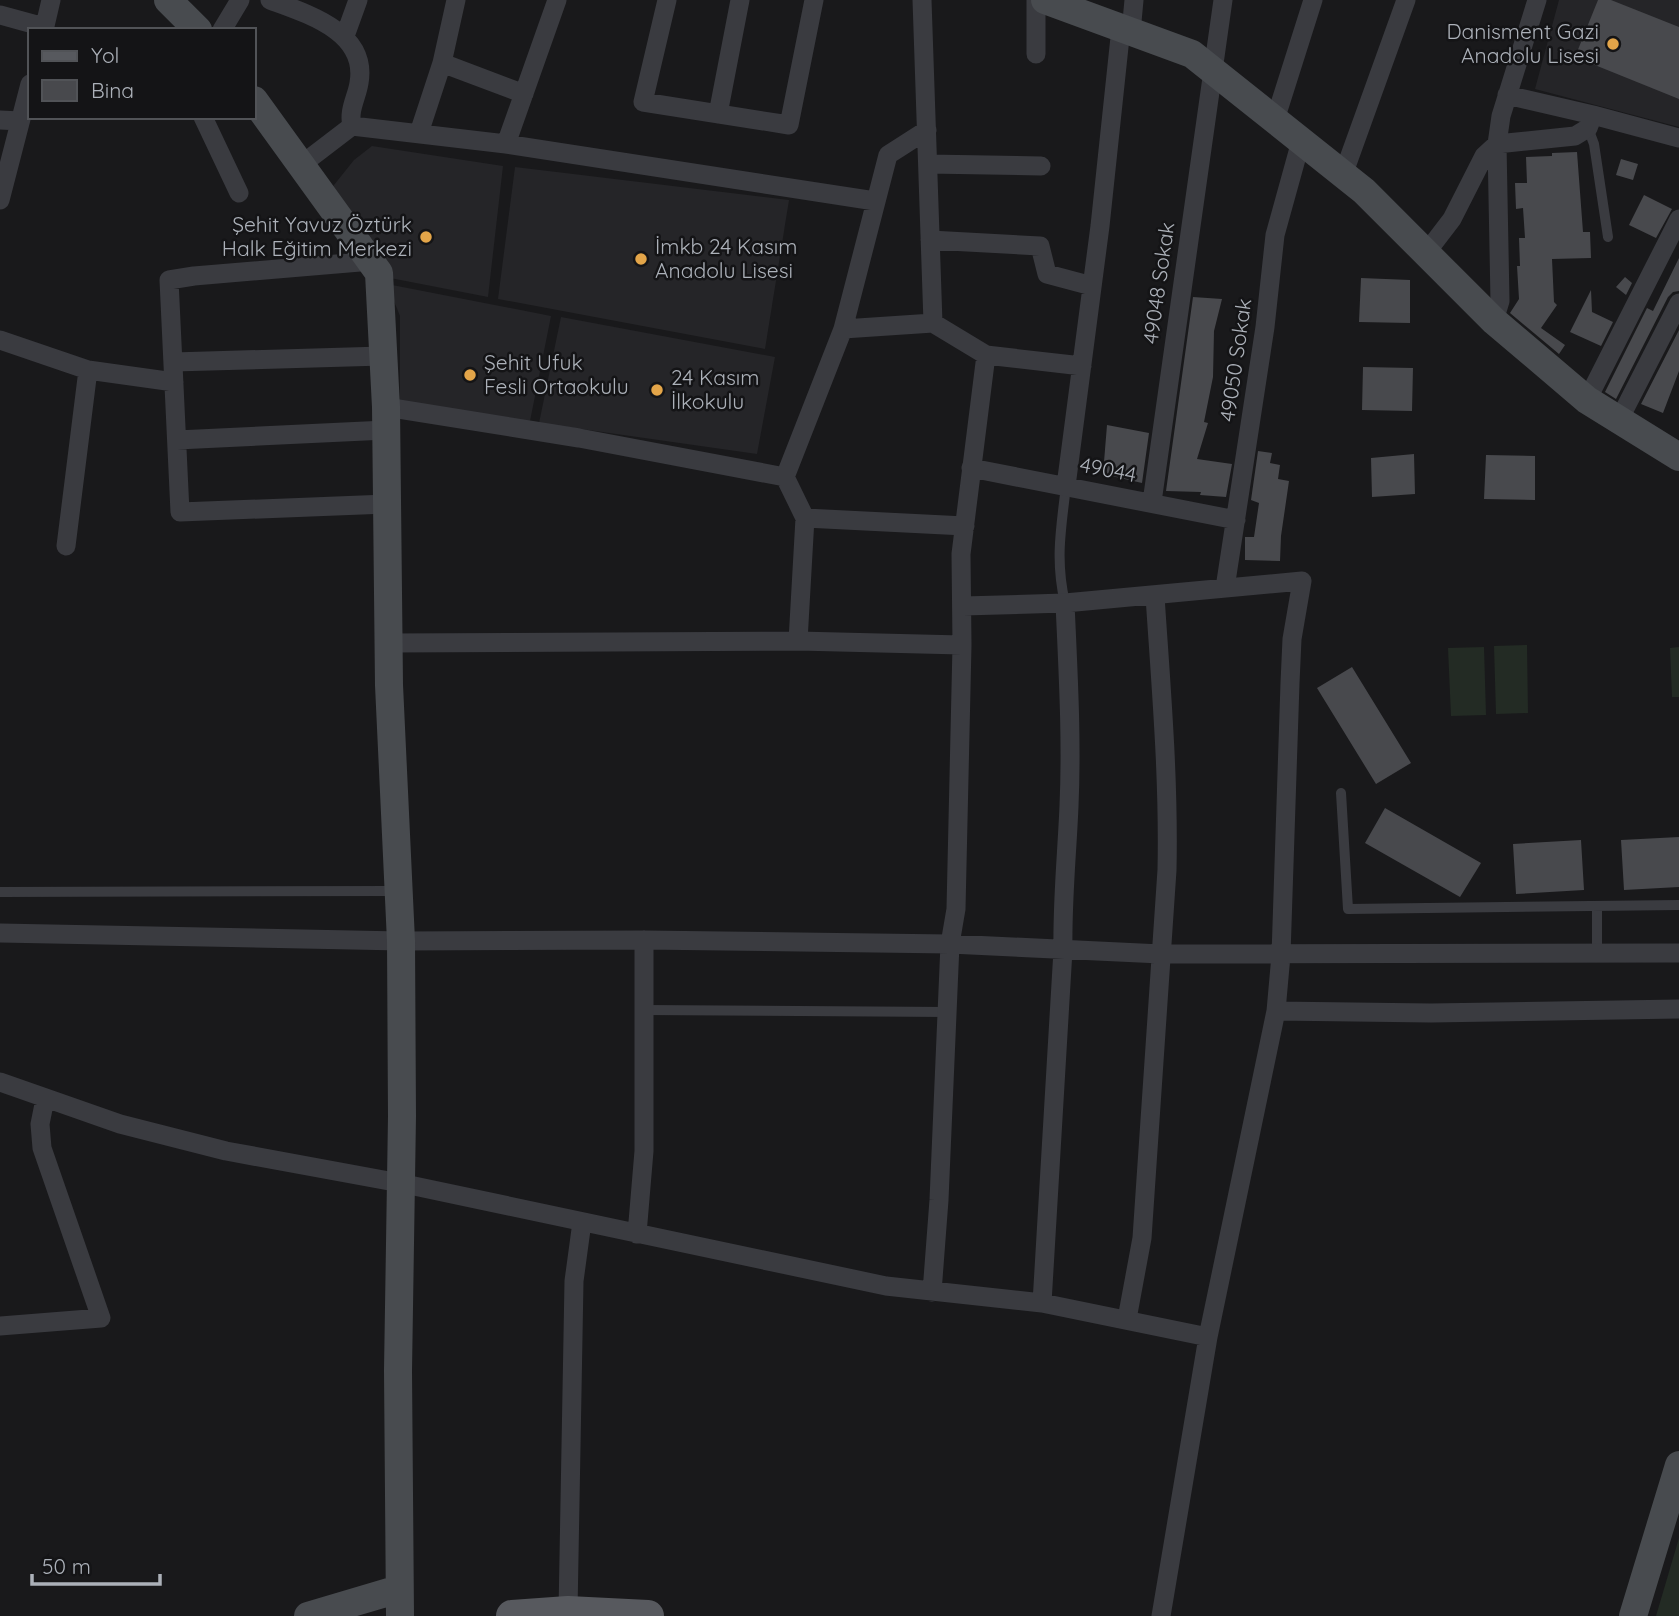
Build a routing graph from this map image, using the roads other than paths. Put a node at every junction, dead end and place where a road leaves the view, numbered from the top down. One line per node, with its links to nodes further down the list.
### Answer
1 (51, 0): 21 (street)
2 (167, 0): 22 (main road)
3 (240, 0): 23 (street)
4 (271, 0): 19 (street)
5 (358, 0): 25 (street)
6 (456, 0): 27 (street)
7 (557, 0): 30 (street)
8 (667, 0): 33 (street)
9 (740, 0): 33 (street)
10 (814, 0): 33 (street)
11 (922, 0): 40 (street)
12 (1036, 0): 26 (street)
13 (1045, 0): 24 (main road)
14 (1134, 0): 24 (street)
15 (1223, 0): 28 (street, 49048 Sokak)
16 (1313, 0): 36 (street)
17 (1406, 0): 49 (street)
18 (1537, 0): 31 (street)
19 (309, 7): 25 (street)
20 (0, 15): 21 (street)
21 (44, 28)
22 (196, 28)
23 (223, 28)
24 (1126, 30): 28 (main road); 58 (street)
25 (345, 36): 39 (street)
26 (1036, 54)
27 (442, 63): 30 (street); 41 (street)
28 (1212, 70): 36 (main road); 78 (street, 49048 Sokak)
29 (28, 91): 37 (street)
30 (524, 94): 44 (street)
31 (1507, 95): 38 (street); 45 (street)
32 (256, 103): 46 (main road)
33 (718, 114)
34 (204, 119): 50 (street)
35 (0, 120): 37 (street)
36 (1275, 120): 43 (main road)
37 (20, 121): 51 (street)
38 (1591, 121): 42 (street); 45 (street); 54 (lane)
39 (352, 125): 41 (street); 46 (street)
40 (927, 130): 47 (street); 52 (street)
41 (419, 134): 44 (street)
42 (1679, 138)
43 (1301, 141): 49 (main road); 81 (street, 49050 Sokak)
44 (506, 144): 52 (street)
45 (1497, 144): 56 (street); 60 (street)
46 (301, 164): 57 (main road)
47 (928, 164): 48 (street); 55 (street)
48 (1041, 166)
49 (1343, 175): 56 (main road)
50 (239, 193)
51 (0, 200)
52 (875, 201): 62 (street)
53 (1679, 219): 70 (street)
54 (1608, 237)
55 (930, 240): 58 (street); 61 (street)
56 (1426, 253): 60 (main road)
57 (372, 261): 65 (main road); 66 (street)
58 (1092, 286): 67 (street)
59 (1679, 303): 72 (street)
60 (1494, 321): 70 (main road)
61 (933, 323): 62 (street); 64 (street)
62 (843, 329): 76 (street)
63 (0, 340): 68 (street)
64 (986, 355): 67 (street); 75 (street)
65 (383, 356): 66 (street); 71 (main road)
66 (173, 362): 69 (street)
67 (1082, 366): 77 (street)
68 (88, 370): 69 (street); 83 (street)
69 (174, 382): 73 (street)
70 (1587, 400): 72 (main road)
71 (386, 418): 73 (street); 76 (street); 79 (main road)
72 (1619, 420): 74 (main road)
73 (177, 440): 79 (street)
74 (1679, 457)
75 (971, 468): 77 (street, 49044); 82 (street)
76 (785, 477): 80 (street)
77 (1066, 486): 78 (street, 49044); 86 (lane)
78 (1152, 502): 81 (street, 49044)
79 (387, 503): 89 (main road)
80 (805, 518): 82 (street); 88 (street)
81 (1236, 520): 84 (street, 49050 Sokak)
82 (965, 526): 87 (street)
83 (66, 546)
84 (1225, 587): 85 (street); 104 (street)
85 (1155, 596): 86 (street); 102 (street)
86 (1065, 603): 87 (street); 100 (street)
87 (962, 606): 90 (street)
88 (798, 641): 89 (street); 90 (street)
89 (388, 643): 92 (main road)
90 (962, 645): 99 (street)
91 (1341, 793): 95 (lane)
92 (399, 891): 93 (lane); 98 (main road)
93 (0, 892)
94 (1679, 905): 95 (lane)
95 (1597, 906): 103 (lane)
96 (0, 933): 98 (street)
97 (644, 940): 98 (street); 99 (street); 106 (street)
98 (401, 941): 111 (main road)
99 (950, 944): 100 (street); 108 (street)
100 (1063, 950): 102 (street); 115 (street)
101 (1679, 953): 103 (street)
102 (1161, 954): 104 (street); 116 (street)
103 (1597, 954): 104 (street)
104 (1281, 955): 107 (street)
105 (1679, 1009): 107 (street)
106 (644, 1010): 108 (lane); 113 (street)
107 (1276, 1011): 118 (street)
108 (947, 1012): 114 (street)
109 (0, 1082): 110 (street)
110 (45, 1099): 111 (street); 117 (street)
111 (400, 1184): 112 (street); 120 (main road)
112 (582, 1222): 113 (street); 121 (street)
113 (638, 1234): 114 (street)
114 (932, 1292): 115 (street)
115 (1042, 1303): 116 (street)
116 (1127, 1320): 118 (street)
117 (0, 1326)
118 (1209, 1337): 125 (street)
119 (1679, 1465): 126 (main road)
120 (399, 1602): 122 (main road)
121 (568, 1612): 123 (main road); 124 (main road)
122 (308, 1616)
123 (512, 1616)
124 (648, 1616)
125 (1161, 1616)
126 (1633, 1616)

